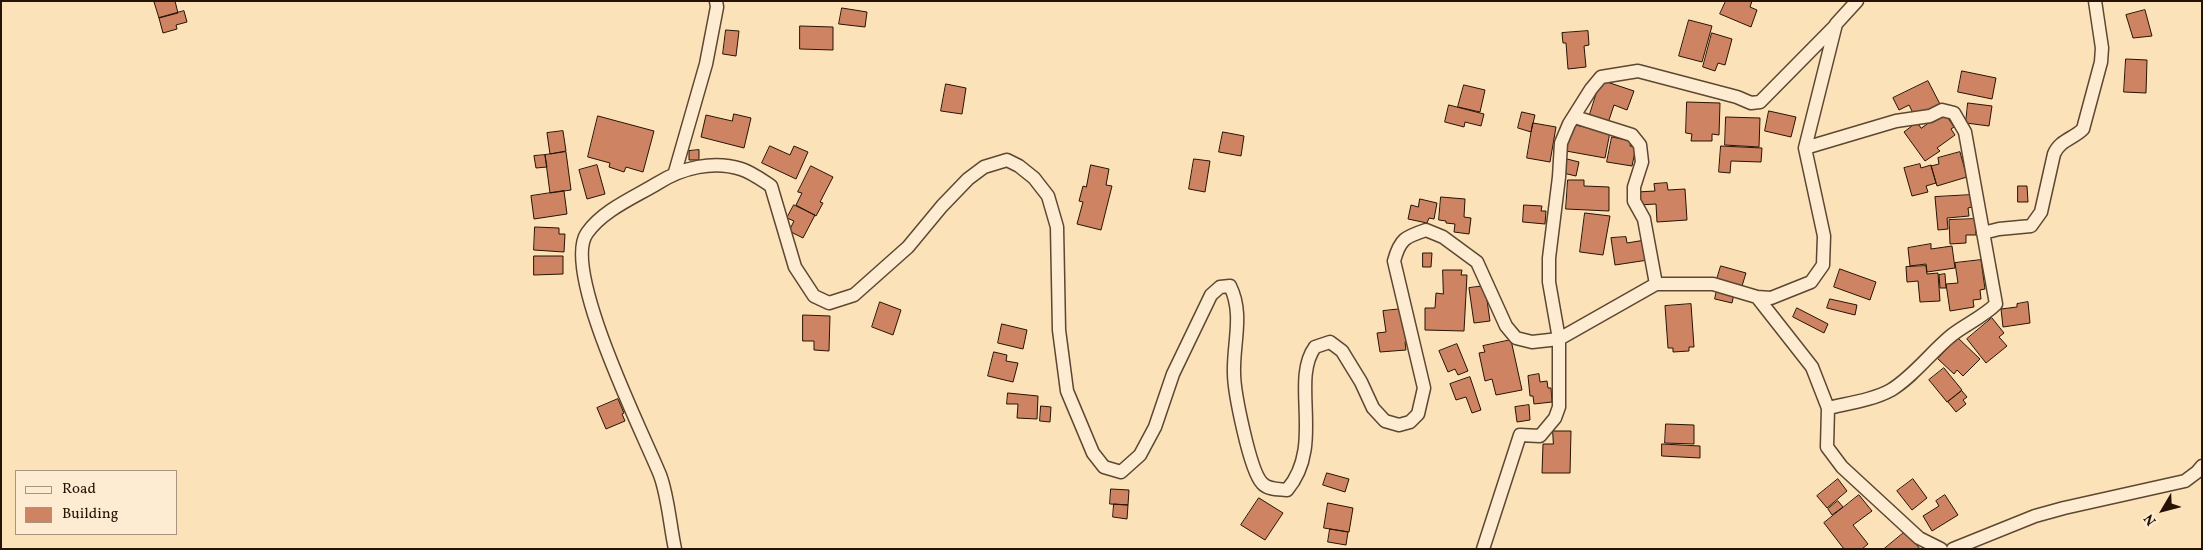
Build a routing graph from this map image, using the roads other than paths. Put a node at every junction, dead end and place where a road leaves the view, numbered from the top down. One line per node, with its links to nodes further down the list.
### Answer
1 (716, 1): 7 (street)
2 (1857, 1): 4 (street)
3 (2095, 1): 8 (street)
4 (1836, 24): 5 (street); 6 (street)
5 (1575, 117): 9 (street); 11 (street)
6 (1805, 148): 8 (street); 10 (street)
7 (675, 172): 11 (street); 14 (street)
8 (1983, 233): 12 (street)
9 (1656, 284): 10 (street); 11 (street)
10 (1757, 297): 12 (street)
11 (1558, 339): 15 (street)
12 (1828, 408): 16 (street)
13 (2202, 466): 17 (street)
14 (675, 549)
15 (1483, 549)
16 (1941, 549)
17 (1953, 549)

